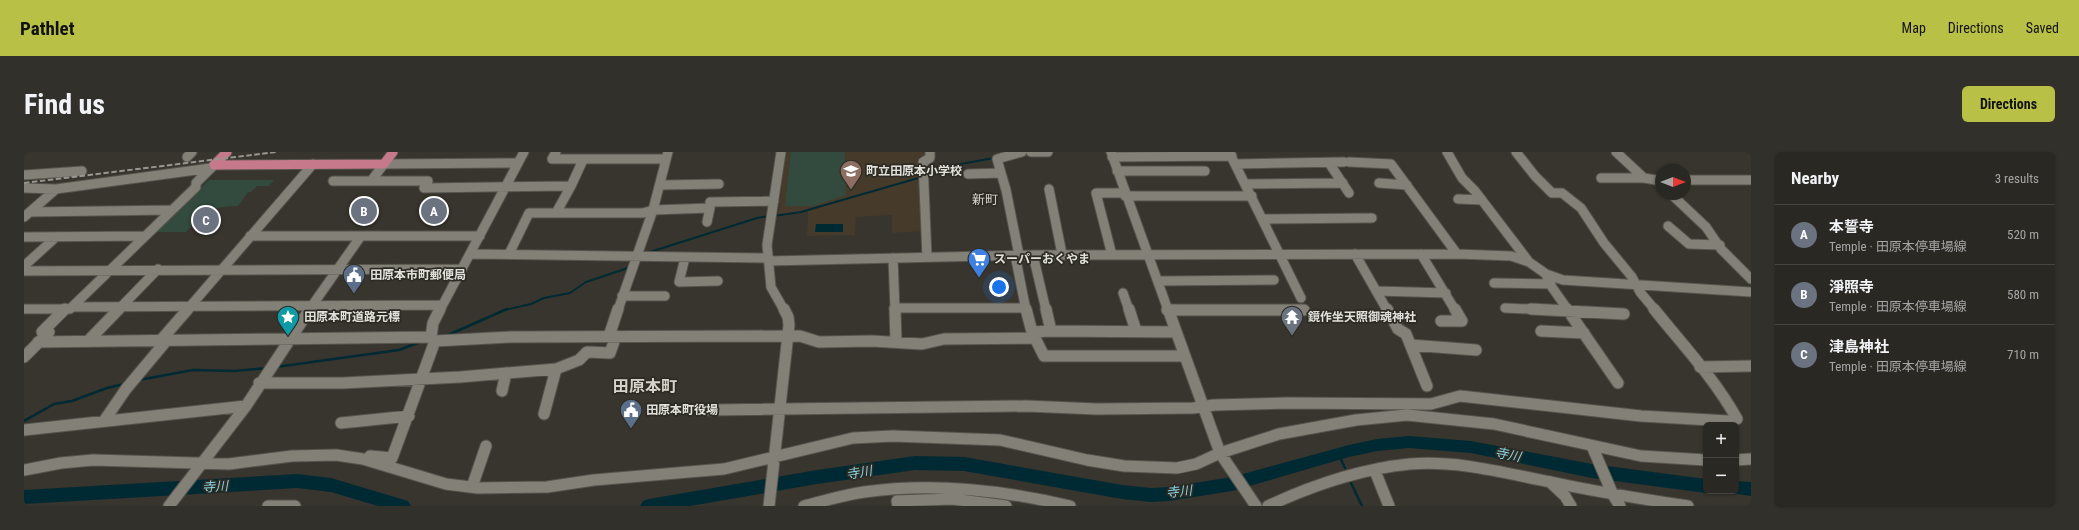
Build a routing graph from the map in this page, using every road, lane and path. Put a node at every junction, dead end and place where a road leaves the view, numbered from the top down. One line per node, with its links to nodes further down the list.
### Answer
1 (227, 152): 21 (main road)
2 (393, 152): 20 (main road)
3 (524, 152): 17 (street)
4 (556, 152): 16 (street)
5 (781, 152): 50 (street)
6 (930, 152): 81 (street)
7 (1022, 152): 25 (street)
8 (1031, 152): 9 (street)
9 (1048, 152)
10 (1447, 152): 51 (street)
11 (1516, 152): 100 (street)
12 (1616, 152): 29 (street)
13 (1111, 154): 15 (street); 23 (street)
14 (667, 156): 16 (street); 39 (street)
15 (1232, 157): 18 (street); 38 (street)
16 (583, 160): 42 (street)
17 (518, 163): 20 (street); 41 (street)
18 (1329, 163): 35 (street); 40 (street)
19 (313, 164): 20 (main road); 21 (main road); 63 (street)
20 (384, 164): 34 (street)
21 (213, 166): 44 (street); 54 (street)
22 (82, 171): 27 (street)
23 (1117, 171): 24 (street); 47 (street)
24 (1205, 172)
25 (1001, 173): 26 (street); 76 (street)
26 (968, 174)
27 (24, 175)
28 (1601, 178): 29 (street)
29 (1644, 178): 30 (street)
30 (1655, 180)
31 (1691, 180): 32 (street)
32 (1751, 180)
33 (333, 181): 34 (street)
34 (371, 181): 41 (street)
35 (1343, 183): 38 (street); 46 (street)
36 (1379, 183): 40 (street)
37 (719, 184): 39 (street)
38 (1246, 184): 48 (street)
39 (661, 185): 55 (street)
40 (1407, 185): 75 (street)
41 (506, 186): 42 (street); 65 (street)
42 (570, 186): 56 (street)
43 (24, 188): 44 (street)
44 (56, 189): 57 (street)
45 (1049, 189): 72 (street)
46 (1350, 193)
47 (1125, 194): 48 (street); 77 (street); 78 (street)
48 (1252, 196): 59 (street)
49 (1458, 199): 51 (street)
50 (774, 200): 53 (street); 84 (street)
51 (1482, 200): 85 (street)
52 (1676, 200): 68 (street)
53 (710, 208): 55 (street); 60 (street)
54 (172, 210): 57 (street); 62 (street)
55 (653, 210): 56 (street); 80 (street)
56 (556, 213): 70 (street)
57 (27, 214)
58 (1372, 218): 59 (street)
59 (1263, 219): 79 (street)
60 (707, 222)
61 (1668, 226): 68 (street)
62 (145, 236): 66 (street); 90 (street)
63 (250, 236): 64 (street); 88 (street)
64 (361, 236): 65 (street); 91 (street)
65 (480, 236): 69 (street)
66 (56, 237): 67 (street); 86 (street)
67 (24, 238)
68 (1720, 245): 94 (street)
69 (470, 254): 70 (street); 89 (street)
70 (509, 254): 80 (street)
71 (1033, 254): 72 (street); 76 (street); 122 (street)
72 (1062, 254): 77 (street)
73 (1355, 254): 74 (street); 79 (street); 101 (street)
74 (1421, 254): 75 (street); 104 (street)
75 (1457, 254): 85 (street)
76 (1017, 255): 81 (street); 114 (street)
77 (1112, 255): 78 (street)
78 (1149, 255): 79 (street); 97 (street)
79 (1281, 255): 107 (street)
80 (639, 257): 82 (street); 105 (street)
81 (927, 257): 83 (street)
82 (684, 258): 84 (street); 96 (street)
83 (893, 258): 84 (street); 113 (street)
84 (769, 259): 129 (street)
85 (1530, 262): 93 (street)
86 (24, 266)
87 (158, 269): 88 (street); 90 (street); 110 (street)
88 (222, 269): 91 (street); 111 (street)
89 (462, 269): 91 (street); 108 (street)
90 (111, 270): 92 (street); 112 (street)
91 (338, 270): 109 (street)
92 (24, 271)
93 (1546, 274): 99 (street); 100 (street)
94 (1751, 279)
95 (1274, 280): 97 (street)
96 (718, 281)
97 (1158, 281): 117 (street)
98 (1494, 283): 99 (street)
99 (1550, 284): 119 (street)
100 (1637, 286): 102 (street); 141 (street)
101 (1378, 291): 104 (street); 136 (street)
102 (1751, 292)
103 (1123, 293): 123 (street)
104 (1446, 293): 121 (street)
105 (622, 296): 106 (street); 128 (street)
106 (665, 296)
107 (1301, 298)
108 (442, 305): 109 (street); 130 (street)
109 (312, 306): 111 (street); 132 (street)
110 (122, 307): 111 (street); 112 (street); 133 (street)
111 (189, 307): 131 (street)
112 (69, 308): 116 (street); 134 (street)
113 (894, 308): 114 (street); 135 (street)
114 (1025, 308): 127 (street)
115 (1505, 308): 119 (street)
116 (24, 309)
117 (1167, 310): 118 (street); 125 (street)
118 (1304, 310)
119 (1569, 310): 120 (street); 126 (street)
120 (1624, 314)
121 (1441, 320)
122 (1051, 331): 123 (street); 127 (street)
123 (1136, 331): 125 (street)
124 (1542, 331): 126 (street)
125 (1176, 332): 138 (street)
126 (1584, 332): 146 (street)
127 (1033, 335): 135 (street); 138 (street)
128 (612, 336): 129 (street); 130 (street); 142 (street)
129 (789, 336): 135 (street); 150 (street)
130 (433, 339): 132 (street); 144 (street)
131 (164, 340): 132 (street); 133 (street); 155 (street)
132 (288, 340): 145 (street)
133 (88, 341): 134 (street)
134 (38, 342): 139 (street)
135 (896, 342)
136 (1411, 345): 137 (street); 147 (street)
137 (1476, 350)
138 (1185, 356): 151 (street)
139 (24, 357)
140 (1751, 366): 141 (street)
141 (1700, 367): 151 (street)
142 (556, 369): 143 (street); 153 (street)
143 (506, 373): 144 (street); 148 (street)
144 (421, 379): 145 (street); 154 (street)
145 (260, 383): 149 (street)
146 (1618, 383)
147 (1426, 386)
148 (502, 391)
149 (246, 406): 155 (street); 166 (street)
150 (781, 408): 151 (street); 152 (street); 162 (street)
151 (1204, 408): 160 (street)
152 (710, 410)
153 (544, 414)
154 (408, 416): 156 (street); 161 (street)
155 (104, 421): 157 (street)
156 (341, 423)
157 (24, 430)
158 (486, 446): 170 (street)
159 (1593, 447): 160 (street); 164 (street); 171 (street)
160 (1222, 456): 162 (street); 180 (street)
161 (363, 458): 166 (street); 170 (street)
162 (775, 458): 170 (street); 175 (street)
163 (1751, 459): 165 (street)
164 (1703, 460)
165 (1739, 460)
166 (201, 464): 167 (street); 172 (street)
167 (24, 470)
168 (1375, 471): 169 (street); 181 (street); 182 (street)
169 (1550, 481): 171 (street); 183 (street)
170 (472, 487)
171 (1612, 494): 184 (street); 185 (street)
172 (169, 506)
173 (268, 506): 174 (street)
174 (295, 506)
175 (769, 506)
176 (804, 506): 179 (street)
177 (898, 506): 178 (street)
178 (1006, 506)
179 (1070, 506)
180 (1256, 506)
181 (1268, 506)
182 (1389, 506)
183 (1571, 506)
184 (1620, 506)
185 (1688, 506)

